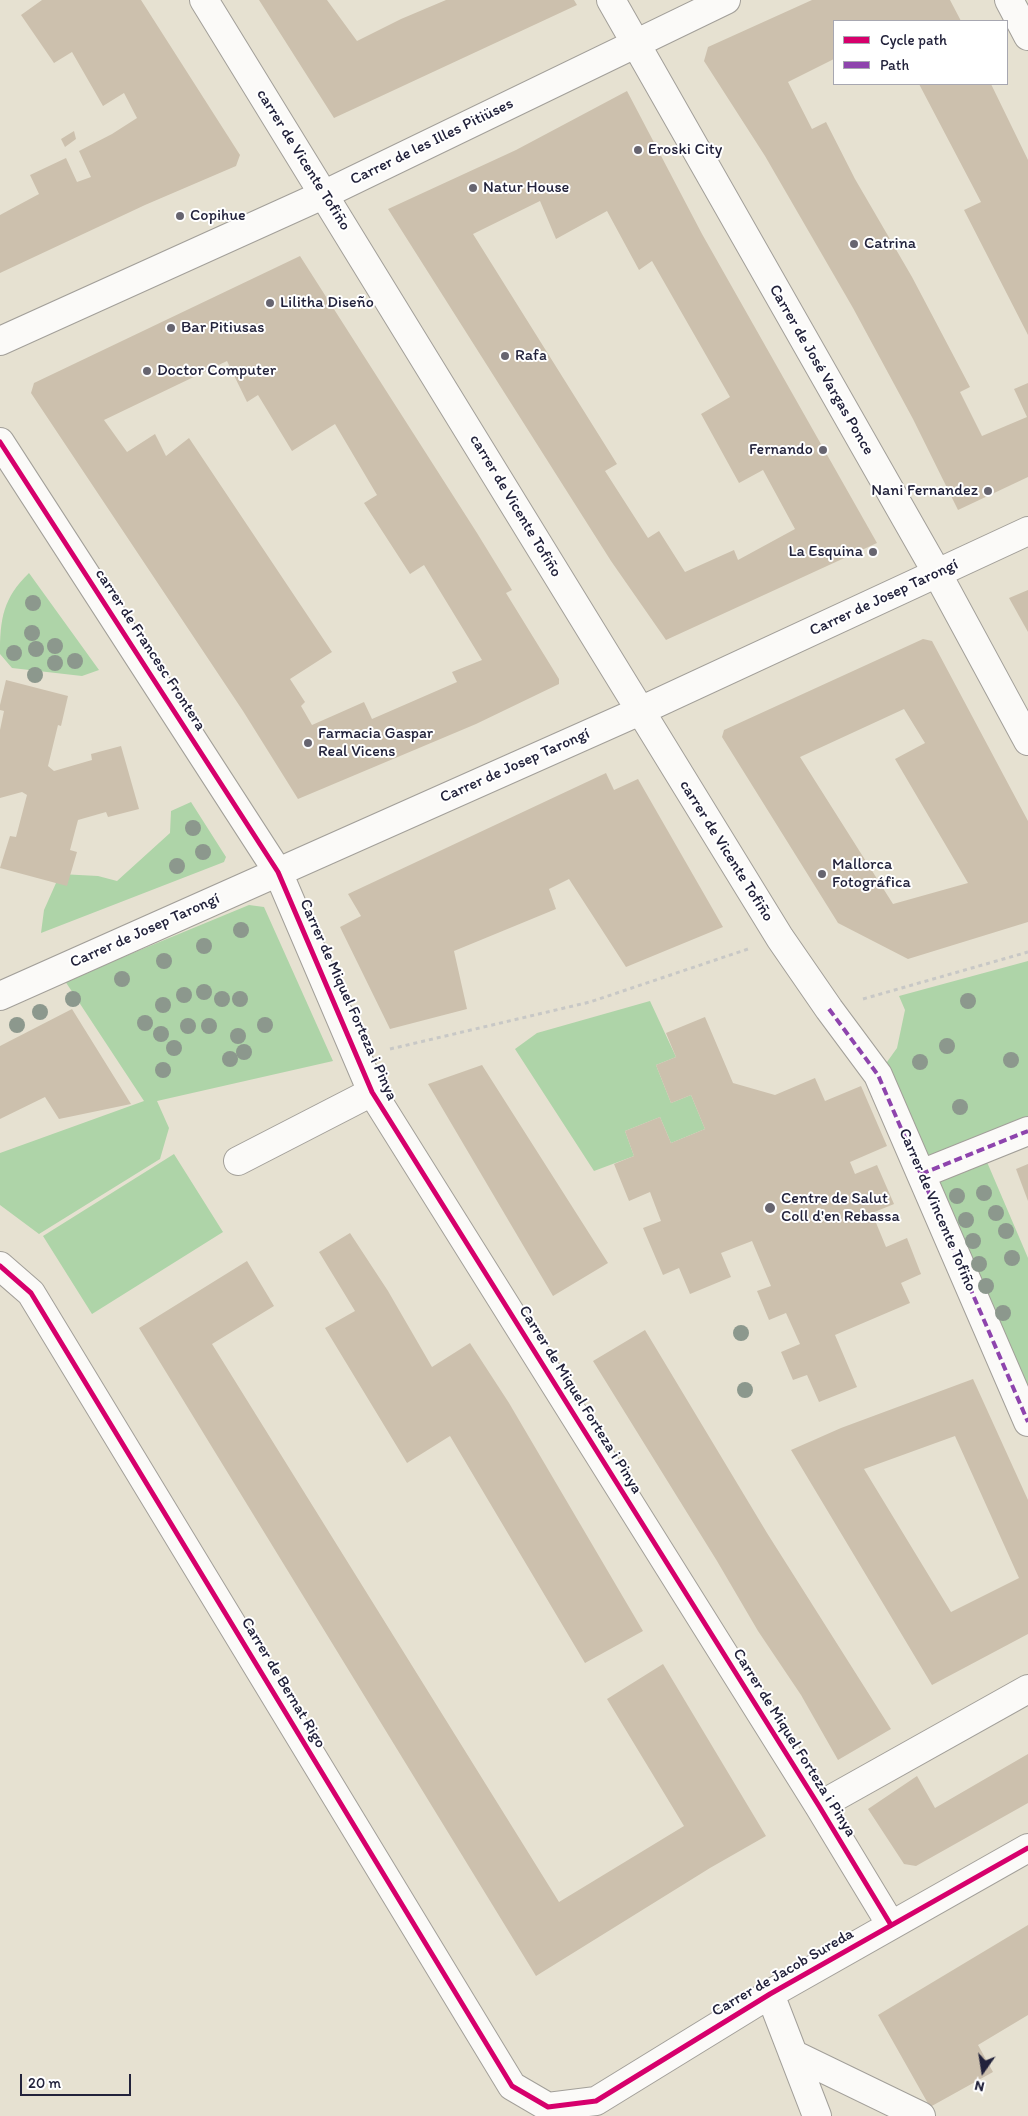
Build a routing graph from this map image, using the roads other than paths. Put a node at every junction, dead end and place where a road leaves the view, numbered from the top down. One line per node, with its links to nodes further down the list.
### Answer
1 (204, 0): 7 (street, carrer de Vicente Tofiño)
2 (611, 0): 6 (street, Carrer de José Vargas Ponce)
3 (726, 0): 6 (street, Carrer de les Illes Pitiüses)
4 (1009, 0): 5 (street)
5 (1028, 36)
6 (636, 44): 7 (street, Carrer de les Illes Pitiüses); 11 (street, Carrer de José Vargas Ponce)
7 (325, 194): 8 (street, Carrer de les Illes Pitiüses); 12 (street, carrer de Vicente Tofiño)
8 (0, 341)
9 (0, 442): 14 (street, carrer de Francesc Frontera)
10 (1028, 532): 11 (street, Carrer de Josep Tarongí)
11 (937, 574): 12 (street, Carrer de Josep Tarongí); 13 (street, Carrer de José Vargas Ponce)
12 (640, 710): 14 (street, Carrer de Josep Tarongí); 16 (street, carrer de Vicente Tofiño)
13 (1028, 741)
14 (278, 872): 15 (street, Carrer de Josep Tarongí); 17 (street, Carrer de Miquel Forteza i Pinya)
15 (0, 996)
16 (829, 1009): 20 (street, Carrer de Vincente Tofiño)
17 (372, 1092): 19 (street); 24 (street, Carrer de Miquel Forteza i Pinya)
18 (1028, 1131): 20 (street)
19 (238, 1161)
20 (921, 1174): 22 (street, Carrer de Vincente Tofiño)
21 (0, 1266): 29 (street, Carrer de Bernat Rigo)
22 (1028, 1422)
23 (1028, 1689): 24 (street, Carrer de Miquel Forteza i Pinya)
24 (819, 1806): 26 (street, Carrer de Miquel Forteza i Pinya)
25 (1028, 1848): 26 (street, Carrer de Jacob Sureda)
26 (891, 1925): 27 (street, Carrer de Jacob Sureda)
27 (770, 1994): 28 (street); 29 (street, Carrer de Jacob Sureda)
28 (793, 2054): 30 (street); 31 (street)
29 (548, 2107)
30 (817, 2116)
31 (921, 2116)

